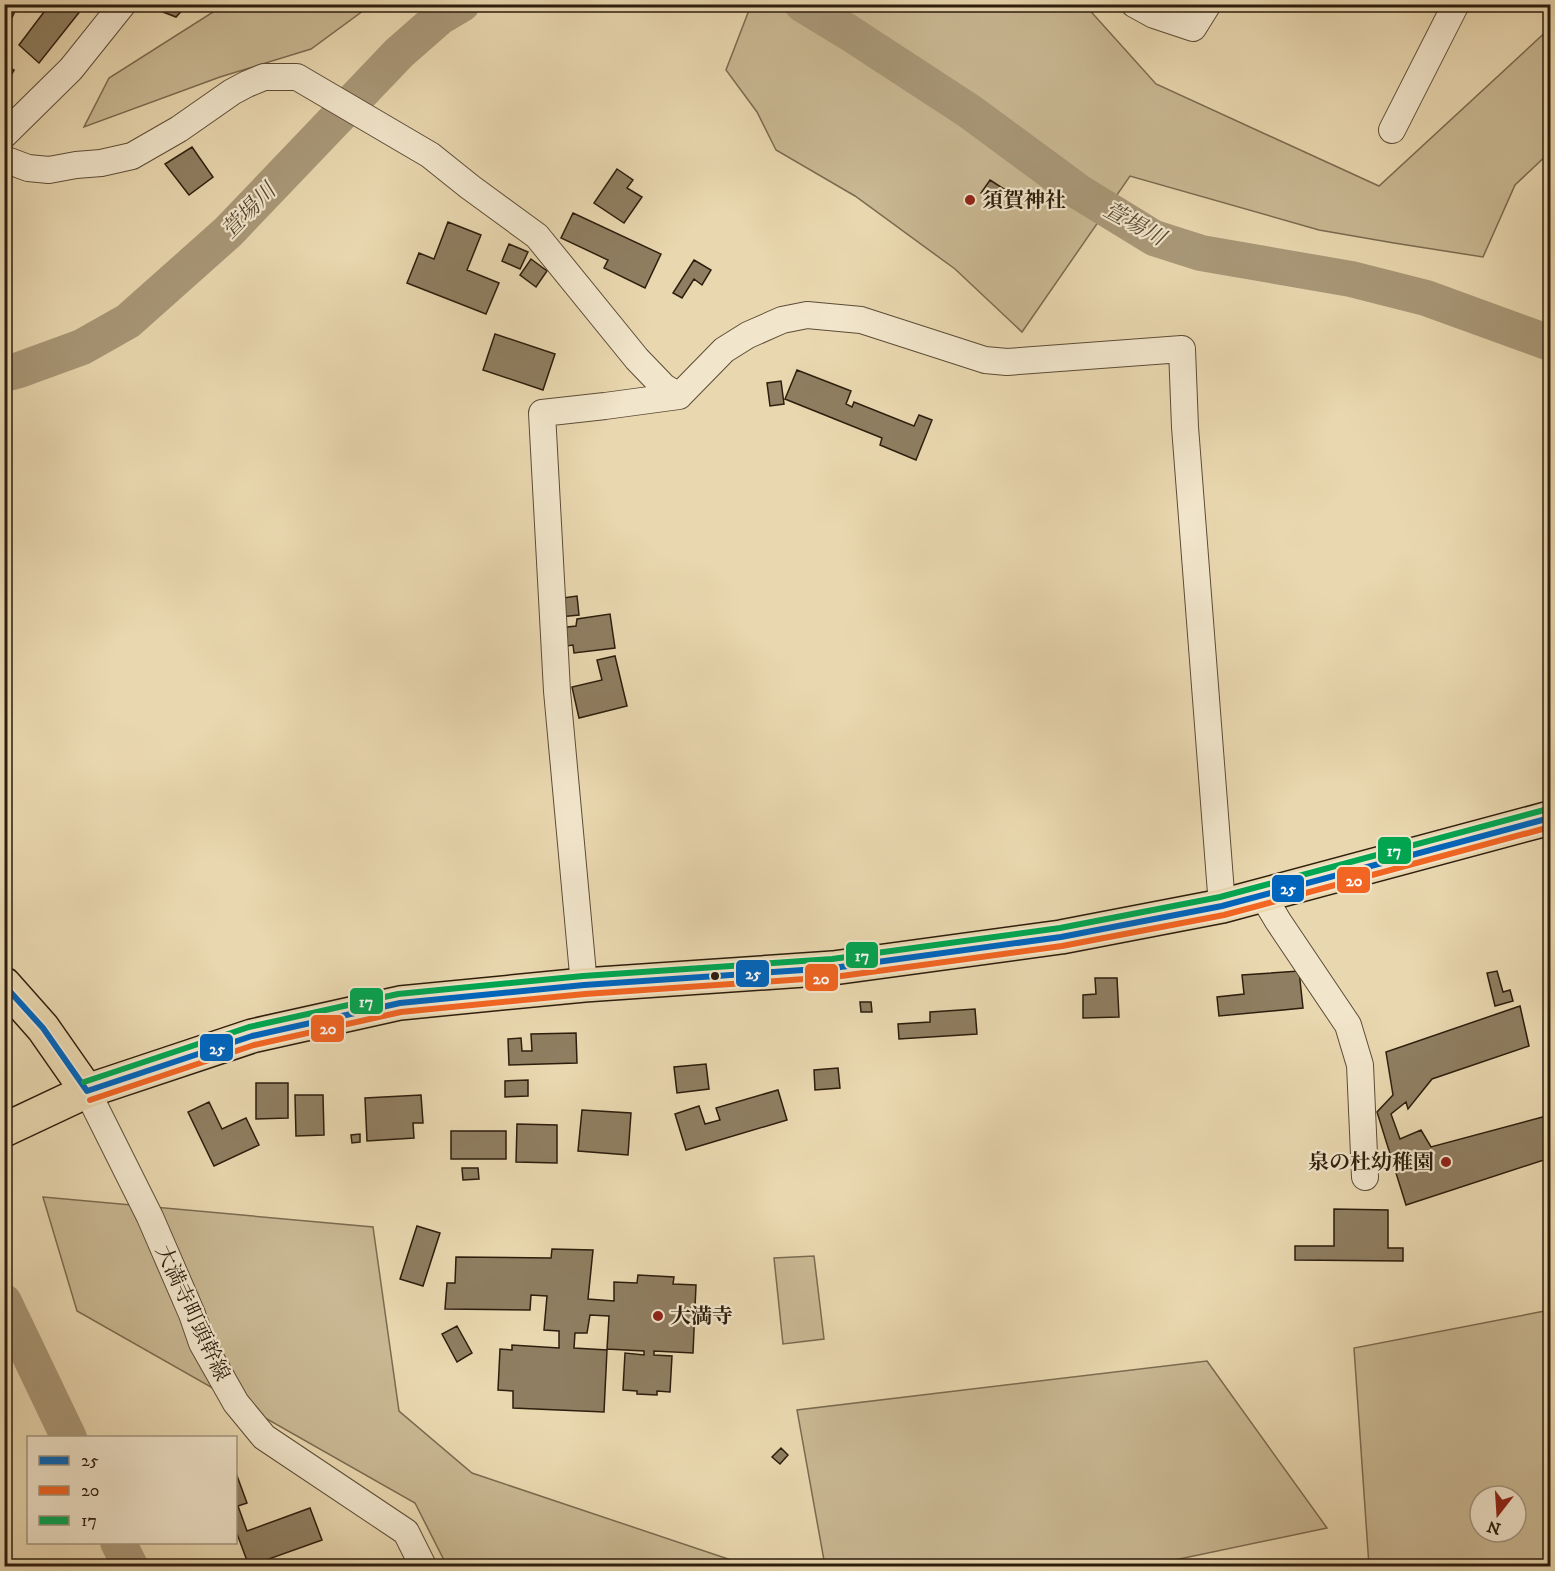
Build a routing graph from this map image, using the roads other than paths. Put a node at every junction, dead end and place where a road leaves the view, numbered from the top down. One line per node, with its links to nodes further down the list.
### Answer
1 (123, 4): 6 (street)
2 (1134, 4): 3 (street)
3 (1208, 4)
4 (1456, 4): 5 (street)
5 (1392, 130)
6 (4, 135)
7 (4, 159): 8 (street)
8 (679, 396): 11 (street); 13 (street)
9 (1551, 818): 10 (highway)
10 (1263, 896): 11 (highway); 16 (street)
11 (1222, 906): 13 (highway)
12 (4, 984): 14 (highway)
13 (584, 985): 14 (highway)
14 (87, 1091): 15 (highway); 17 (street, 大満寺町頭幹線)
15 (4, 1130)
16 (1365, 1177)
17 (423, 1566)

